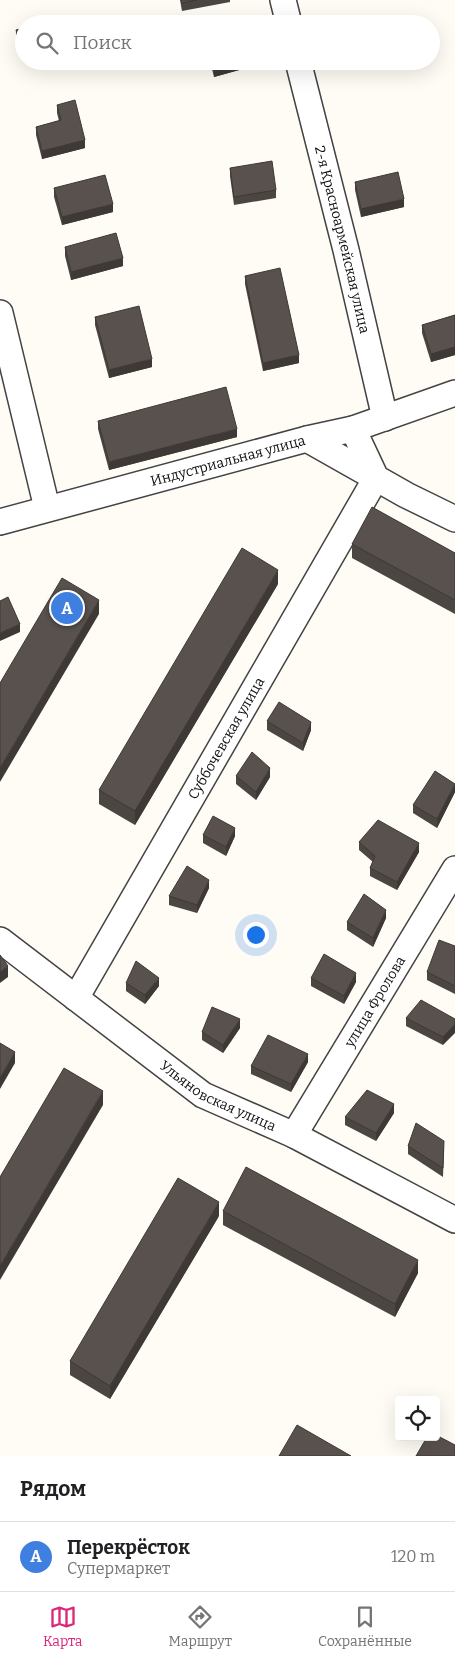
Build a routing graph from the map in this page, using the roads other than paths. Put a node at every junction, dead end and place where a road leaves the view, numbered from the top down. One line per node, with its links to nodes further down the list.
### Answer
1 (283, 0): 2 (street)
2 (287, 15)
3 (300, 70): 6 (street, 2-я Красноармейская улица)
4 (0, 313): 10 (street)
5 (455, 393): 6 (street, Индустриальная улица)
6 (385, 418): 7 (street, Индустриальная улица)
7 (352, 429): 8 (street, Индустриальная улица); 9 (street)
8 (307, 439): 9 (street); 10 (street, Индустриальная улица)
9 (376, 478): 11 (street); 15 (street, Суббочевская улица)
10 (47, 508): 12 (street, Индустриальная улица)
11 (455, 520)
12 (0, 522)
13 (455, 869): 16 (street, улица Фролова)
14 (0, 940): 15 (street, Ульяновская улица)
15 (76, 998): 16 (street, Ульяновская улица)
16 (294, 1134): 17 (street, Ульяновская улица)
17 (455, 1220)

